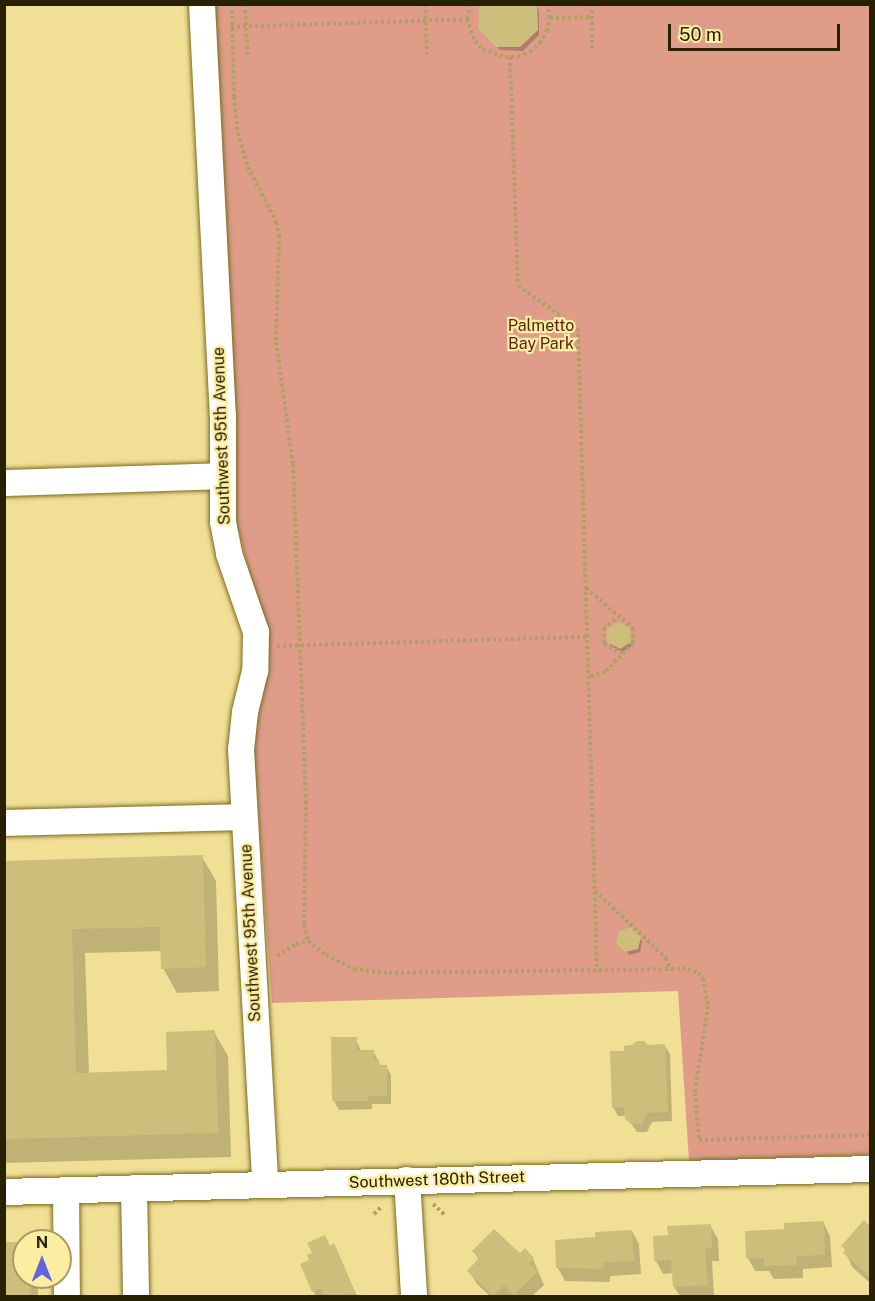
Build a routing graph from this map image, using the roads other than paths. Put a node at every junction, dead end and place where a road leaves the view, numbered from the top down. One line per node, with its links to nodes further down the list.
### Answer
1 (202, 4): 2 (street, Southwest 95th Avenue)
2 (222, 476): 3 (street); 4 (street, Southwest 95th Avenue)
3 (4, 483)
4 (244, 818): 5 (street); 8 (street, Southwest 95th Avenue)
5 (4, 823)
6 (870, 1169): 7 (street, Southwest 180th Street)
7 (407, 1180): 8 (street, Southwest 180th Street); 14 (street)
8 (265, 1185): 9 (street, Southwest 180th Street)
9 (134, 1188): 10 (street, Southwest 180th Street); 13 (street)
10 (66, 1190): 11 (street, Southwest 180th Street); 12 (street)
11 (4, 1192)
12 (67, 1296)
13 (136, 1296)
14 (414, 1296)

